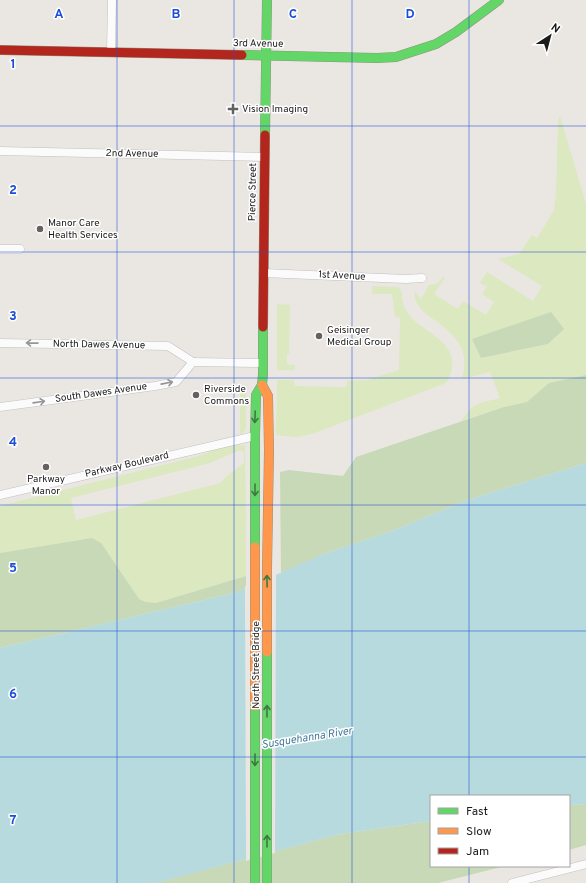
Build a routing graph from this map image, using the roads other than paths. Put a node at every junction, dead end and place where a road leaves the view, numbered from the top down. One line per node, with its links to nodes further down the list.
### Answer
1 (112, 0): 5 (street)
2 (267, 0): 6 (main road, Pierce Street)
3 (500, 0): 6 (main road, 3rd Avenue)
4 (0, 50): 5 (main road, 3rd Avenue)
5 (111, 52): 6 (main road, 3rd Avenue)
6 (266, 56): 8 (main road, Pierce Street)
7 (0, 151): 8 (street, 2nd Avenue)
8 (265, 157): 11 (main road, Pierce Street)
9 (0, 249): 10 (street)
10 (20, 249)
11 (263, 273): 12 (street, 1st Avenue); 15 (main road, Pierce Street)
12 (422, 278)
13 (0, 343): 14 (street, North Dawes Avenue, one-way to 13)
14 (193, 362): 15 (street); 17 (street, South Dawes Avenue, one-way to 14)
15 (263, 363): 16 (main road, Pierce Street)
16 (262, 385): 18 (main road, Pierce Street, one-way to 18); 19 (main road, Pierce Street)
17 (0, 407)
18 (255, 436): 20 (main road, Pierce Street); 21 (street, Parkway Boulevard)
19 (269, 450): 24 (main road, North Street Bridge, one-way to 19)
20 (255, 451): 23 (main road, North Street Bridge, one-way to 23)
21 (0, 495)
22 (586, 864): 25 (street)
23 (255, 881)
24 (267, 882)
25 (512, 883)

